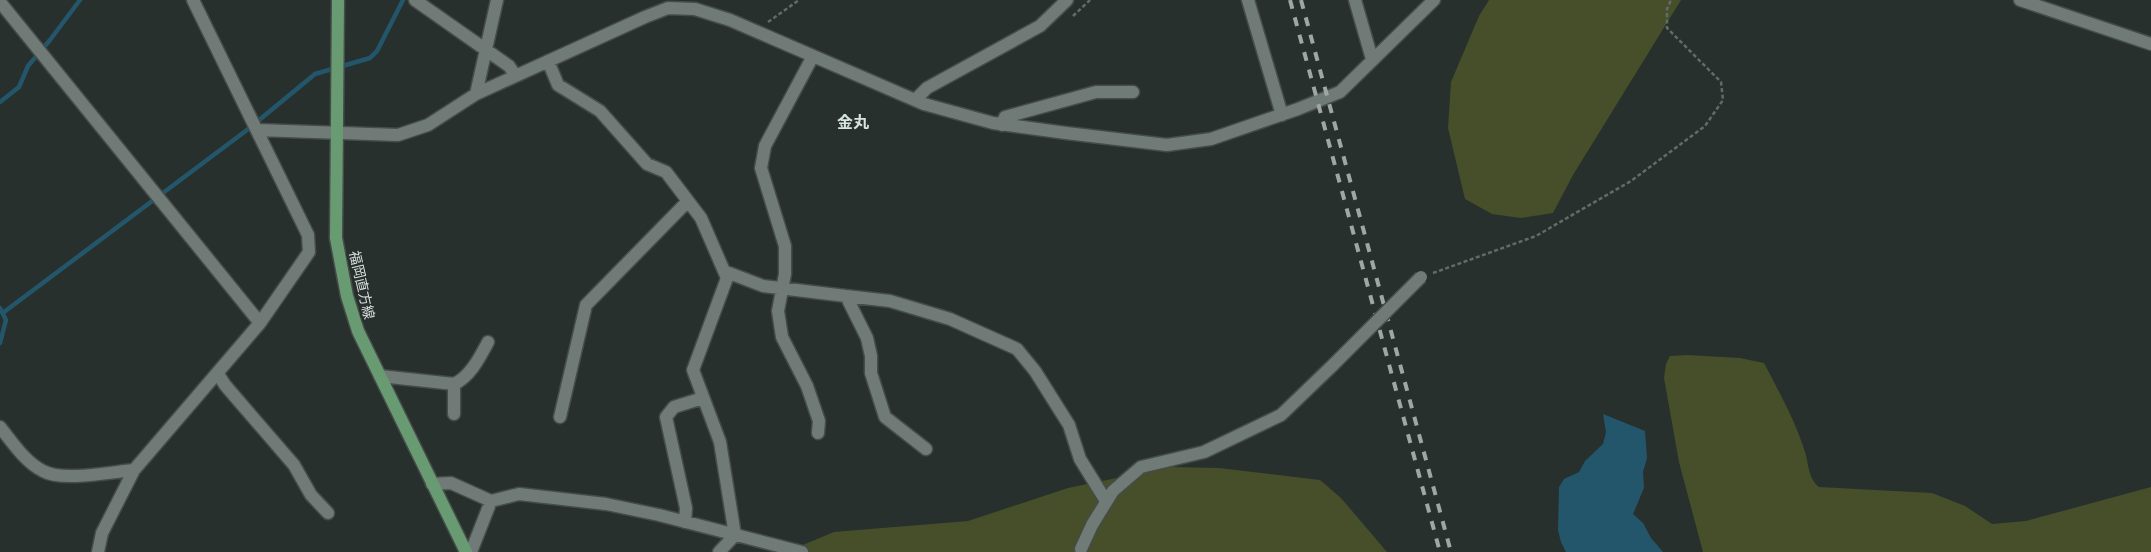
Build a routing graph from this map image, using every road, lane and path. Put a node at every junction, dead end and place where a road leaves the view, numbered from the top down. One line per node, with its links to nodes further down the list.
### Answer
1 (192, 0): 25 (street)
2 (338, 0): 26 (main road, 福岡直方線)
3 (414, 0): 15 (street)
4 (498, 0): 15 (street)
5 (799, 0): 13 (path)
6 (1067, 0): 22 (street)
7 (1248, 0): 23 (street)
8 (1354, 0): 17 (street)
9 (1434, 0): 17 (street)
10 (1671, 0): 29 (path)
11 (2020, 0): 14 (street)
12 (0, 2): 32 (street)
13 (756, 31): 16 (street); 18 (street)
14 (2151, 44)
15 (486, 49): 19 (street); 21 (street)
16 (813, 56): 22 (street); 30 (street)
17 (1372, 59): 23 (street)
18 (548, 61): 19 (street); 27 (street)
19 (515, 75): 21 (street)
20 (1133, 92): 24 (street)
21 (476, 94): 26 (street)
22 (915, 100): 24 (street)
23 (1282, 115): 24 (street)
24 (1002, 125)
25 (258, 130): 26 (street); 32 (street)
26 (337, 134): 35 (main road, 福岡直方線)
27 (688, 201): 28 (street); 39 (street)
28 (724, 271): 30 (street); 37 (street)
29 (1421, 277): 46 (street, bridge)
30 (782, 288): 31 (street); 41 (street)
31 (846, 296): 42 (street); 46 (street)
32 (260, 324): 34 (street)
33 (488, 342): 36 (street)
34 (218, 374): 43 (street); 47 (street)
35 (380, 376): 36 (street); 44 (main road, 福岡直方線)
36 (454, 384): 38 (street)
37 (703, 398): 48 (street); 49 (street)
38 (454, 414)
39 (560, 417)
40 (0, 428): 43 (street)
41 (818, 433)
42 (926, 449)
43 (134, 470): 51 (street)
44 (432, 484): 45 (street); 52 (main road, 福岡直方線)
45 (491, 501): 48 (street); 53 (street)
46 (1106, 502): 50 (street)
47 (328, 513)
48 (685, 522): 49 (street)
49 (735, 534): 54 (street); 55 (street)
50 (1081, 549)
51 (98, 552)
52 (466, 552)
53 (470, 552)
54 (719, 552)
55 (802, 552)

